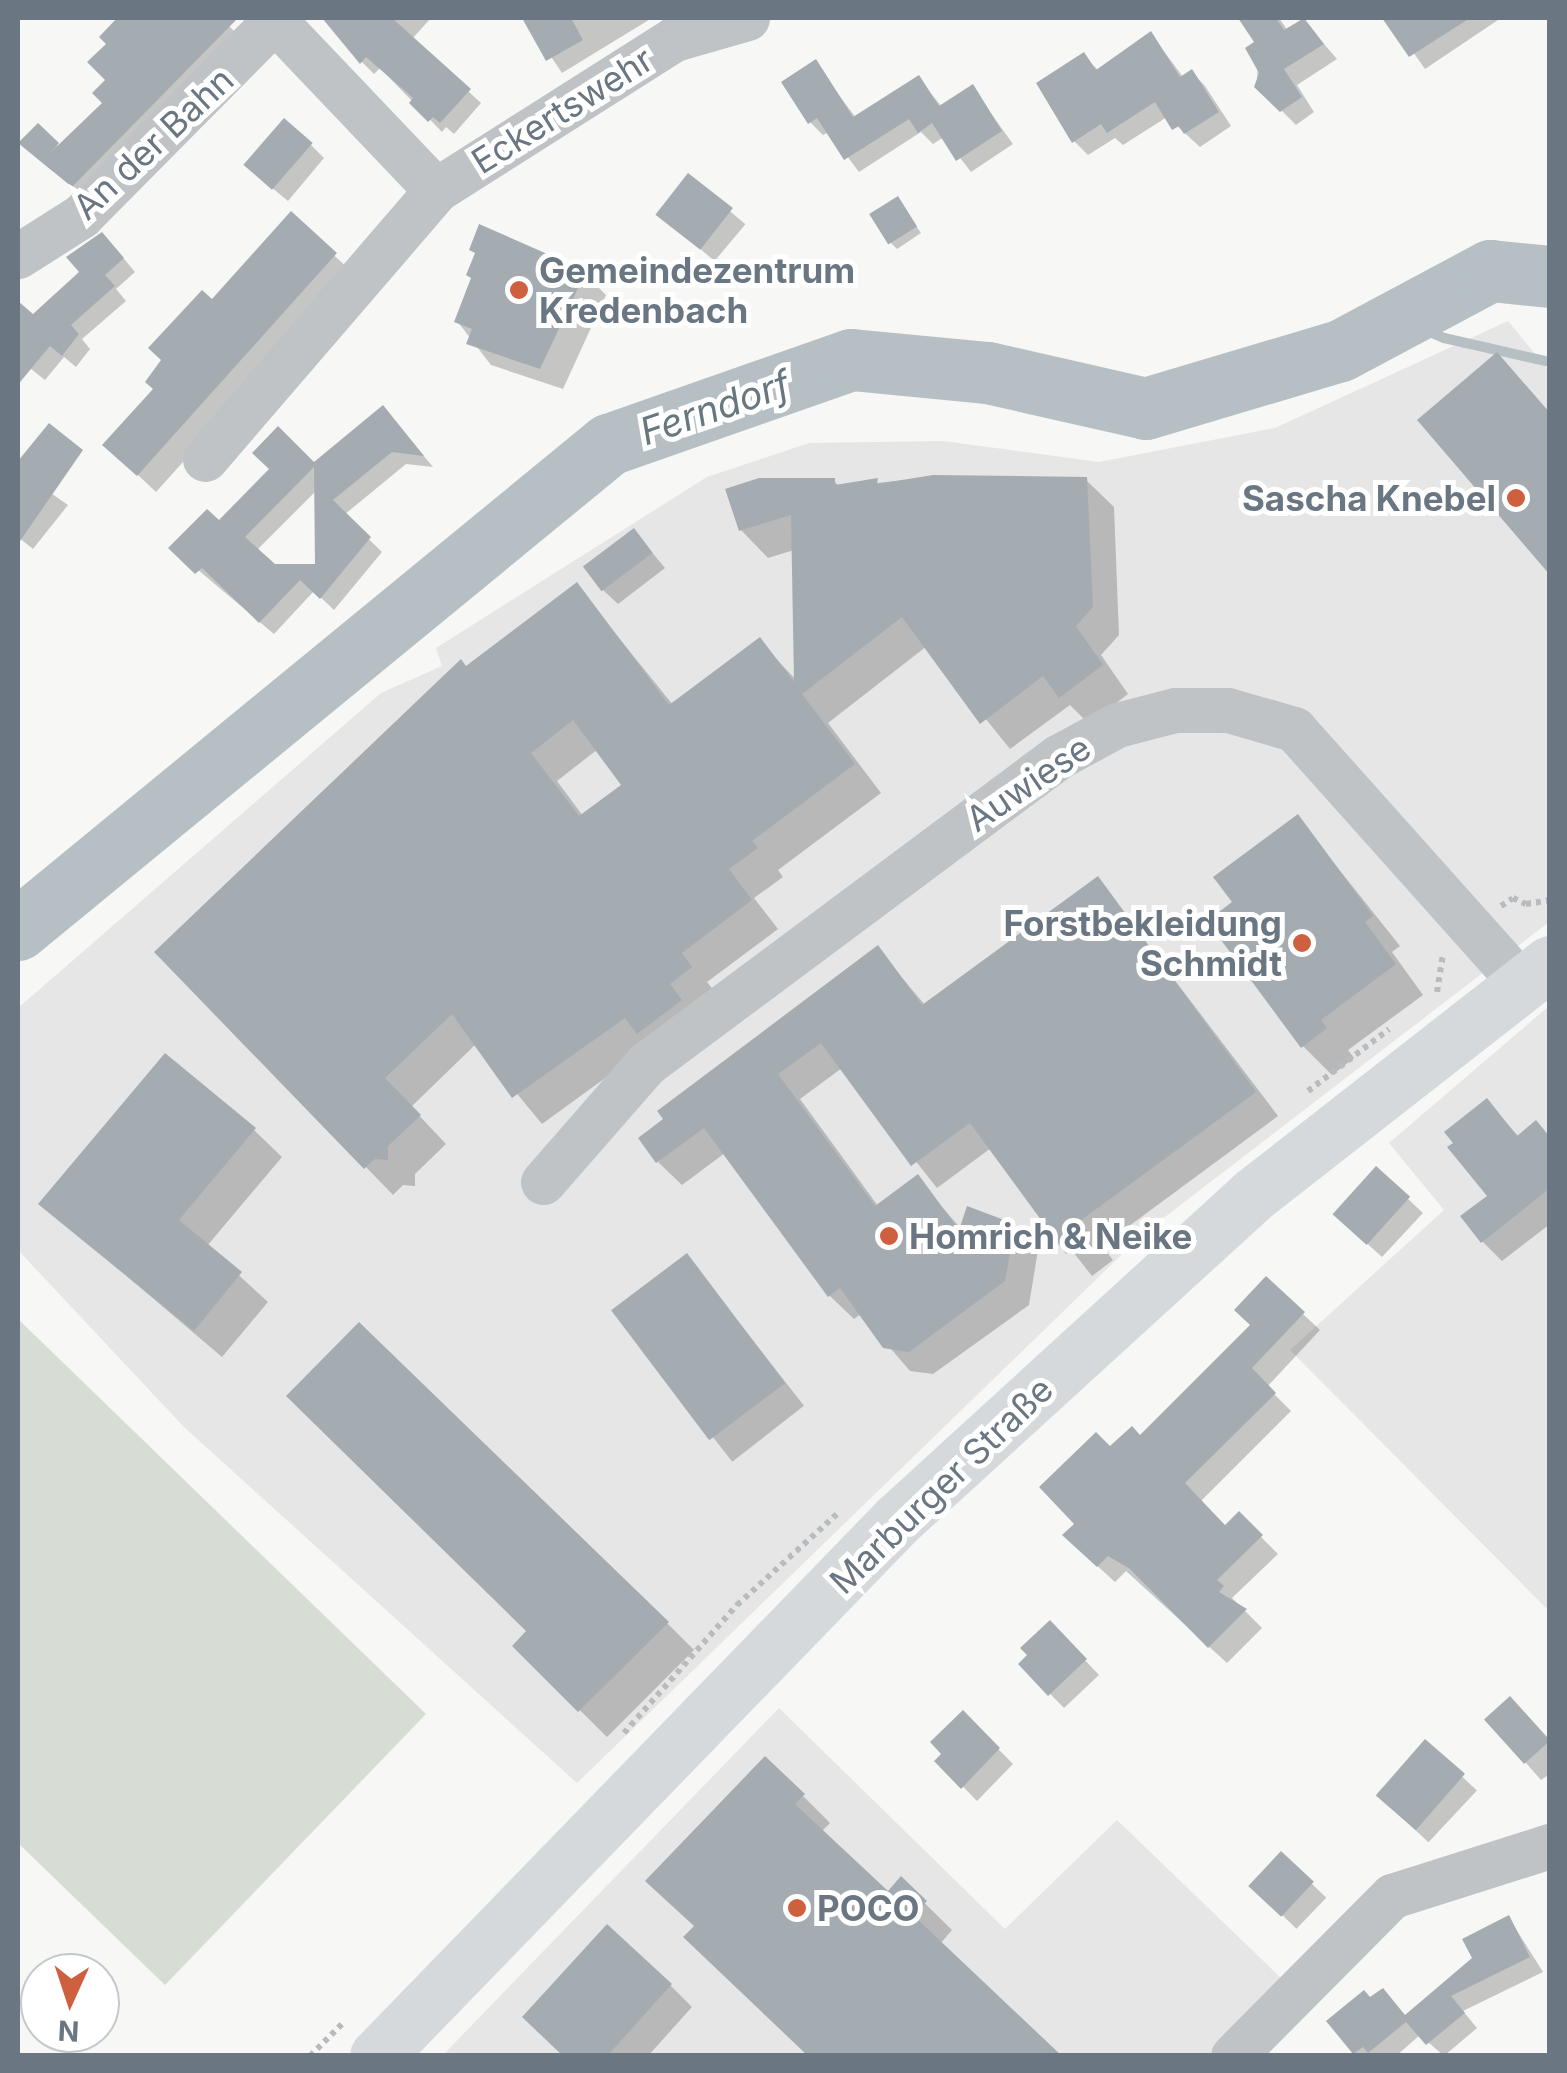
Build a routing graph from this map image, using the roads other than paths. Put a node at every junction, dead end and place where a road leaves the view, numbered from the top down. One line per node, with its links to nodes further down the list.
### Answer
1 (747, 18): 3 (street, Eckertswehr)
2 (276, 19): 3 (street, Eckertswehr); 4 (street, An der Bahn)
3 (436, 190): 5 (street, Eckertswehr)
4 (18, 256)
5 (205, 459)
6 (1536, 973): 7 (street, Auwiese); 9 (main road, Marburger Straße)
7 (543, 1182)
8 (1550, 1846): 10 (street)
9 (377, 2056)
10 (1233, 2056)

